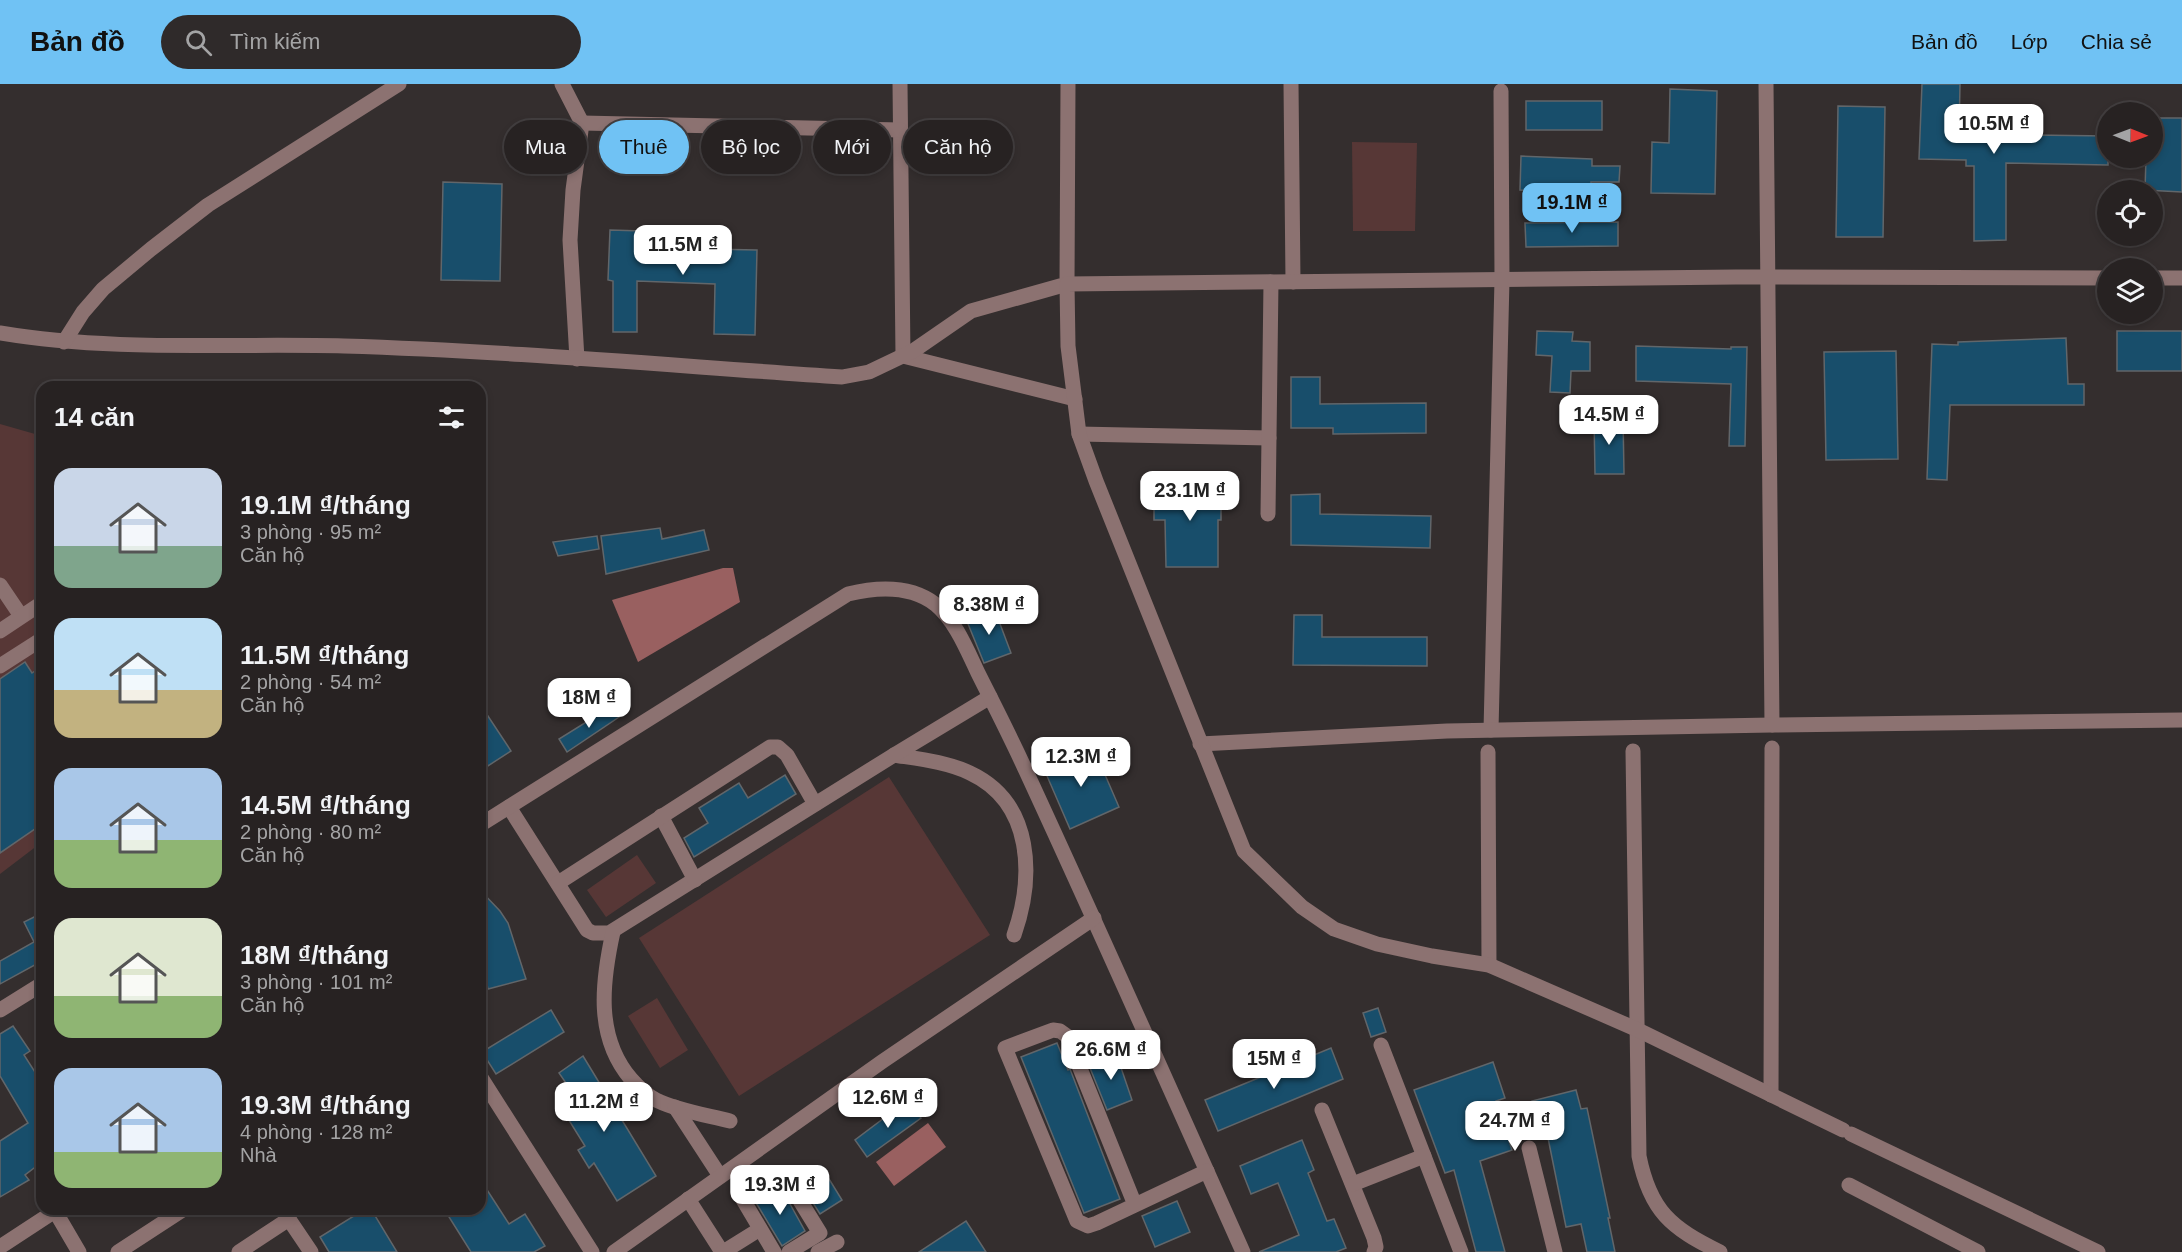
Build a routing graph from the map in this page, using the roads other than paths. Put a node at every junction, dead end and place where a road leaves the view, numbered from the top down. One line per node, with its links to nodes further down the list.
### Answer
1 (399, 84): 21 (street)
2 (562, 84): 8 (street)
3 (900, 84): 10 (street)
4 (1068, 84): 19 (street)
5 (1291, 84): 18 (street)
6 (1766, 84): 12 (street)
7 (1501, 91): 16 (street)
8 (580, 120)
9 (587, 123): 10 (street)
10 (900, 130): 22 (street)
11 (575, 174): 23 (street)
12 (1767, 278): 13 (street); 16 (street); 36 (street)
13 (2097, 278)
14 (2163, 278): 15 (street)
15 (2182, 278)
16 (1502, 280): 18 (street); 37 (street)
17 (1271, 282): 18 (street); 19 (street); 26 (street)
18 (1293, 282)
19 (1067, 284): 22 (street); 24 (street)
20 (0, 333): 21 (street)
21 (64, 342): 23 (street)
22 (903, 356): 23 (street); 24 (street)
23 (577, 359)
24 (1075, 399): 25 (street)
25 (1079, 434): 26 (street); 38 (street)
26 (1269, 438): 27 (street)
27 (1268, 514)
28 (0, 585): 30 (street)
29 (36, 607): 30 (street)
30 (21, 616): 31 (street)
31 (0, 631)
32 (36, 643): 33 (street)
33 (0, 666)
34 (990, 697): 42 (street); 44 (street); 49 (street)
35 (2182, 720): 36 (street)
36 (1772, 725): 37 (street)
37 (1491, 730): 38 (street)
38 (1200, 744): 52 (street)
39 (1772, 748): 58 (street)
40 (1633, 751): 55 (street)
41 (1488, 752): 52 (street)
42 (894, 755): 43 (street); 51 (street)
43 (815, 804): 45 (street); 47 (street)
44 (509, 807): 46 (street); 48 (street)
45 (661, 816): 47 (street); 48 (street)
46 (486, 821)
47 (695, 880): 50 (street)
48 (558, 883): 50 (street)
49 (1094, 918): 64 (street); 65 (street)
50 (613, 932): 59 (street)
51 (1014, 935)
52 (1489, 964): 55 (street)
53 (36, 988): 54 (street)
54 (0, 1010)
55 (1636, 1029): 58 (street); 92 (street)
56 (1381, 1046): 63 (street)
57 (486, 1085): 83 (street)
58 (1771, 1095): 94 (street)
59 (675, 1107): 61 (street); 65 (street)
60 (1322, 1110): 66 (street)
61 (730, 1122)
62 (1529, 1148): 91 (street)
63 (1424, 1156): 66 (street); 90 (street)
64 (1207, 1171): 69 (street); 78 (street)
65 (720, 1176): 68 (street)
66 (1353, 1184): 89 (street)
67 (1849, 1185): 93 (street)
68 (688, 1199): 84 (street); 85 (street)
69 (1135, 1205): 69 (street)
70 (48, 1215): 77 (street)
71 (59, 1215): 79 (street)
72 (175, 1215): 80 (street)
73 (284, 1215): 81 (street)
74 (286, 1215): 82 (street)
75 (760, 1229): 85 (street); 86 (street); 87 (street)
76 (837, 1242): 88 (street)
77 (0, 1247)
78 (1240, 1251)
79 (79, 1252)
80 (118, 1252)
81 (239, 1252)
82 (311, 1252)
83 (592, 1252)
84 (614, 1252)
85 (722, 1252)
86 (774, 1252)
87 (789, 1252)
88 (818, 1252)
89 (1374, 1252)
90 (1461, 1252)
91 (1556, 1252)
92 (1720, 1252)
93 (1978, 1252)
94 (2098, 1252)

